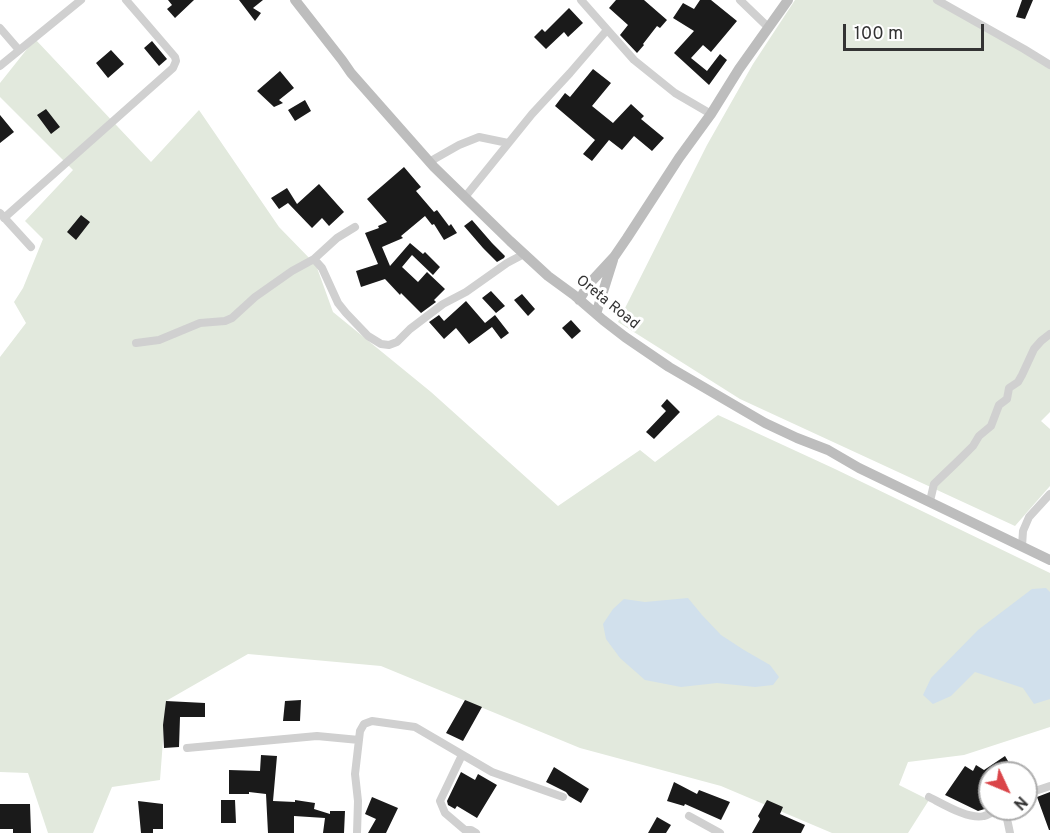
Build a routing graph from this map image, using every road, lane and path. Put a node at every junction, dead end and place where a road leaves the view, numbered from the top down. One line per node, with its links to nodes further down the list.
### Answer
1 (81, 0): 11 (street)
2 (126, 0): 18 (street)
3 (295, 0): 16 (street, Oreta Road)
4 (581, 0): 10 (street)
5 (740, 0): 9 (street)
6 (788, 0): 9 (street)
7 (937, 0): 12 (street)
8 (0, 28): 11 (street)
9 (769, 28): 14 (street)
10 (607, 30): 14 (street); 15 (street)
11 (19, 50): 13 (street)
12 (1050, 65)
13 (0, 66)
14 (711, 114): 22 (street)
15 (508, 143): 16 (street); 17 (street)
16 (429, 162): 17 (street, Oreta Road)
17 (465, 197): 21 (street, Oreta Road)
18 (2, 215): 20 (street)
19 (355, 227): 23 (street)
20 (30, 248)
21 (524, 254): 23 (street); 24 (street, Oreta Road)
22 (614, 257): 24 (street); 25 (street)
23 (314, 259): 27 (street)
24 (579, 300): 25 (street, Oreta Road)
25 (596, 314): 29 (street, Oreta Road)
26 (1050, 334): 29 (street)
27 (136, 343)
28 (1050, 494): 30 (street)
29 (930, 501): 30 (street, Oreta Road)
30 (1022, 546): 31 (street, Oreta Road)
31 (1050, 560)
32 (359, 740): 33 (street); 34 (street); 40 (street)
33 (187, 748)
34 (462, 755): 35 (street); 39 (street)
35 (563, 797)
36 (929, 797): 38 (street)
37 (689, 816): 42 (street)
38 (978, 817)
39 (464, 832): 41 (street)
40 (357, 833)
41 (476, 833)
42 (720, 833)

